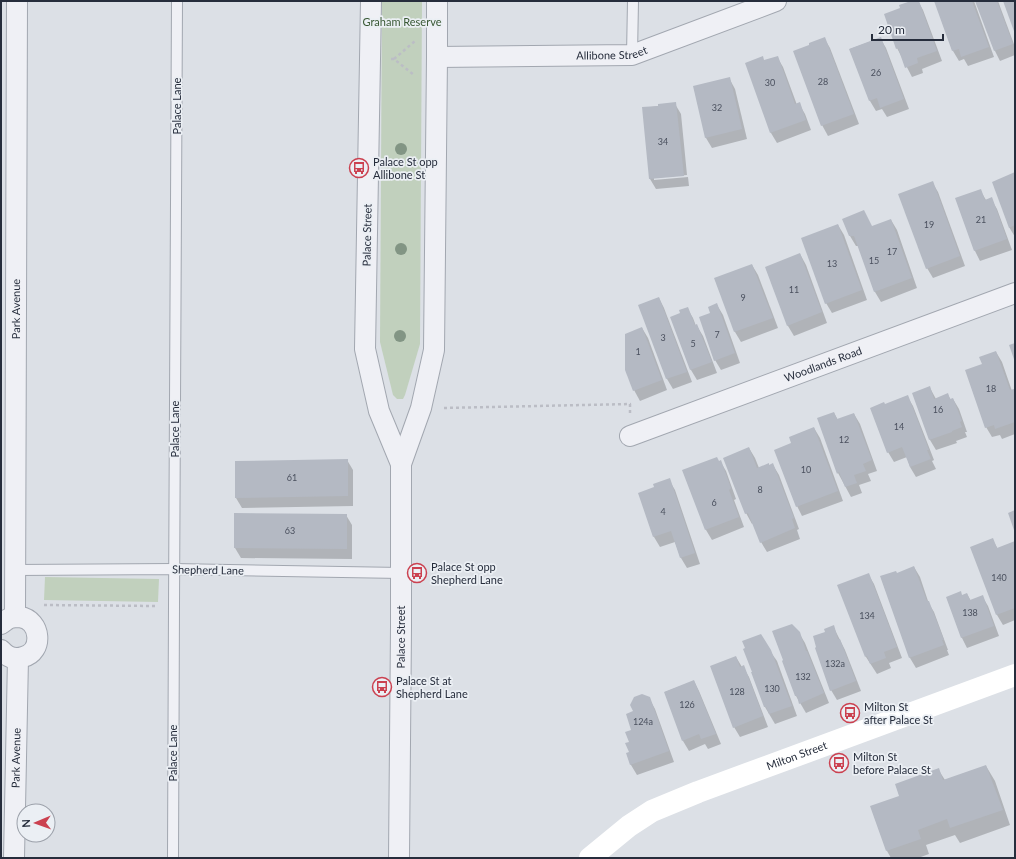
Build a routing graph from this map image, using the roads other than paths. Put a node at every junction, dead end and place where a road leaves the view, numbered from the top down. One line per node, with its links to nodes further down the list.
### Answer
1 (17, 1): 13 (street, Park Avenue)
2 (177, 1): 12 (lane, Palace Lane)
3 (371, 1): 11 (street, Palace Street)
4 (437, 1): 8 (street, Palace Street)
5 (633, 1): 7 (lane)
6 (776, 1): 7 (street, Allibone Street)
7 (632, 56): 8 (street, Allibone Street)
8 (438, 57): 11 (street, Palace Street)
9 (1015, 292): 10 (street, Woodlands Road)
10 (630, 436)
11 (401, 464): 14 (street, Palace Street)
12 (174, 569): 13 (lane, Shepherd Lane); 14 (lane, Shepherd Lane); 19 (lane, Palace Lane)
13 (15, 570): 15 (street, Park Avenue)
14 (401, 574): 20 (street, Palace Street)
15 (11, 615): 16 (street)
16 (10, 654): 18 (street, Park Avenue)
17 (1015, 675): 21 (main road, Milton Street)
18 (14, 858)
19 (173, 858)
20 (399, 858)
21 (590, 858)

